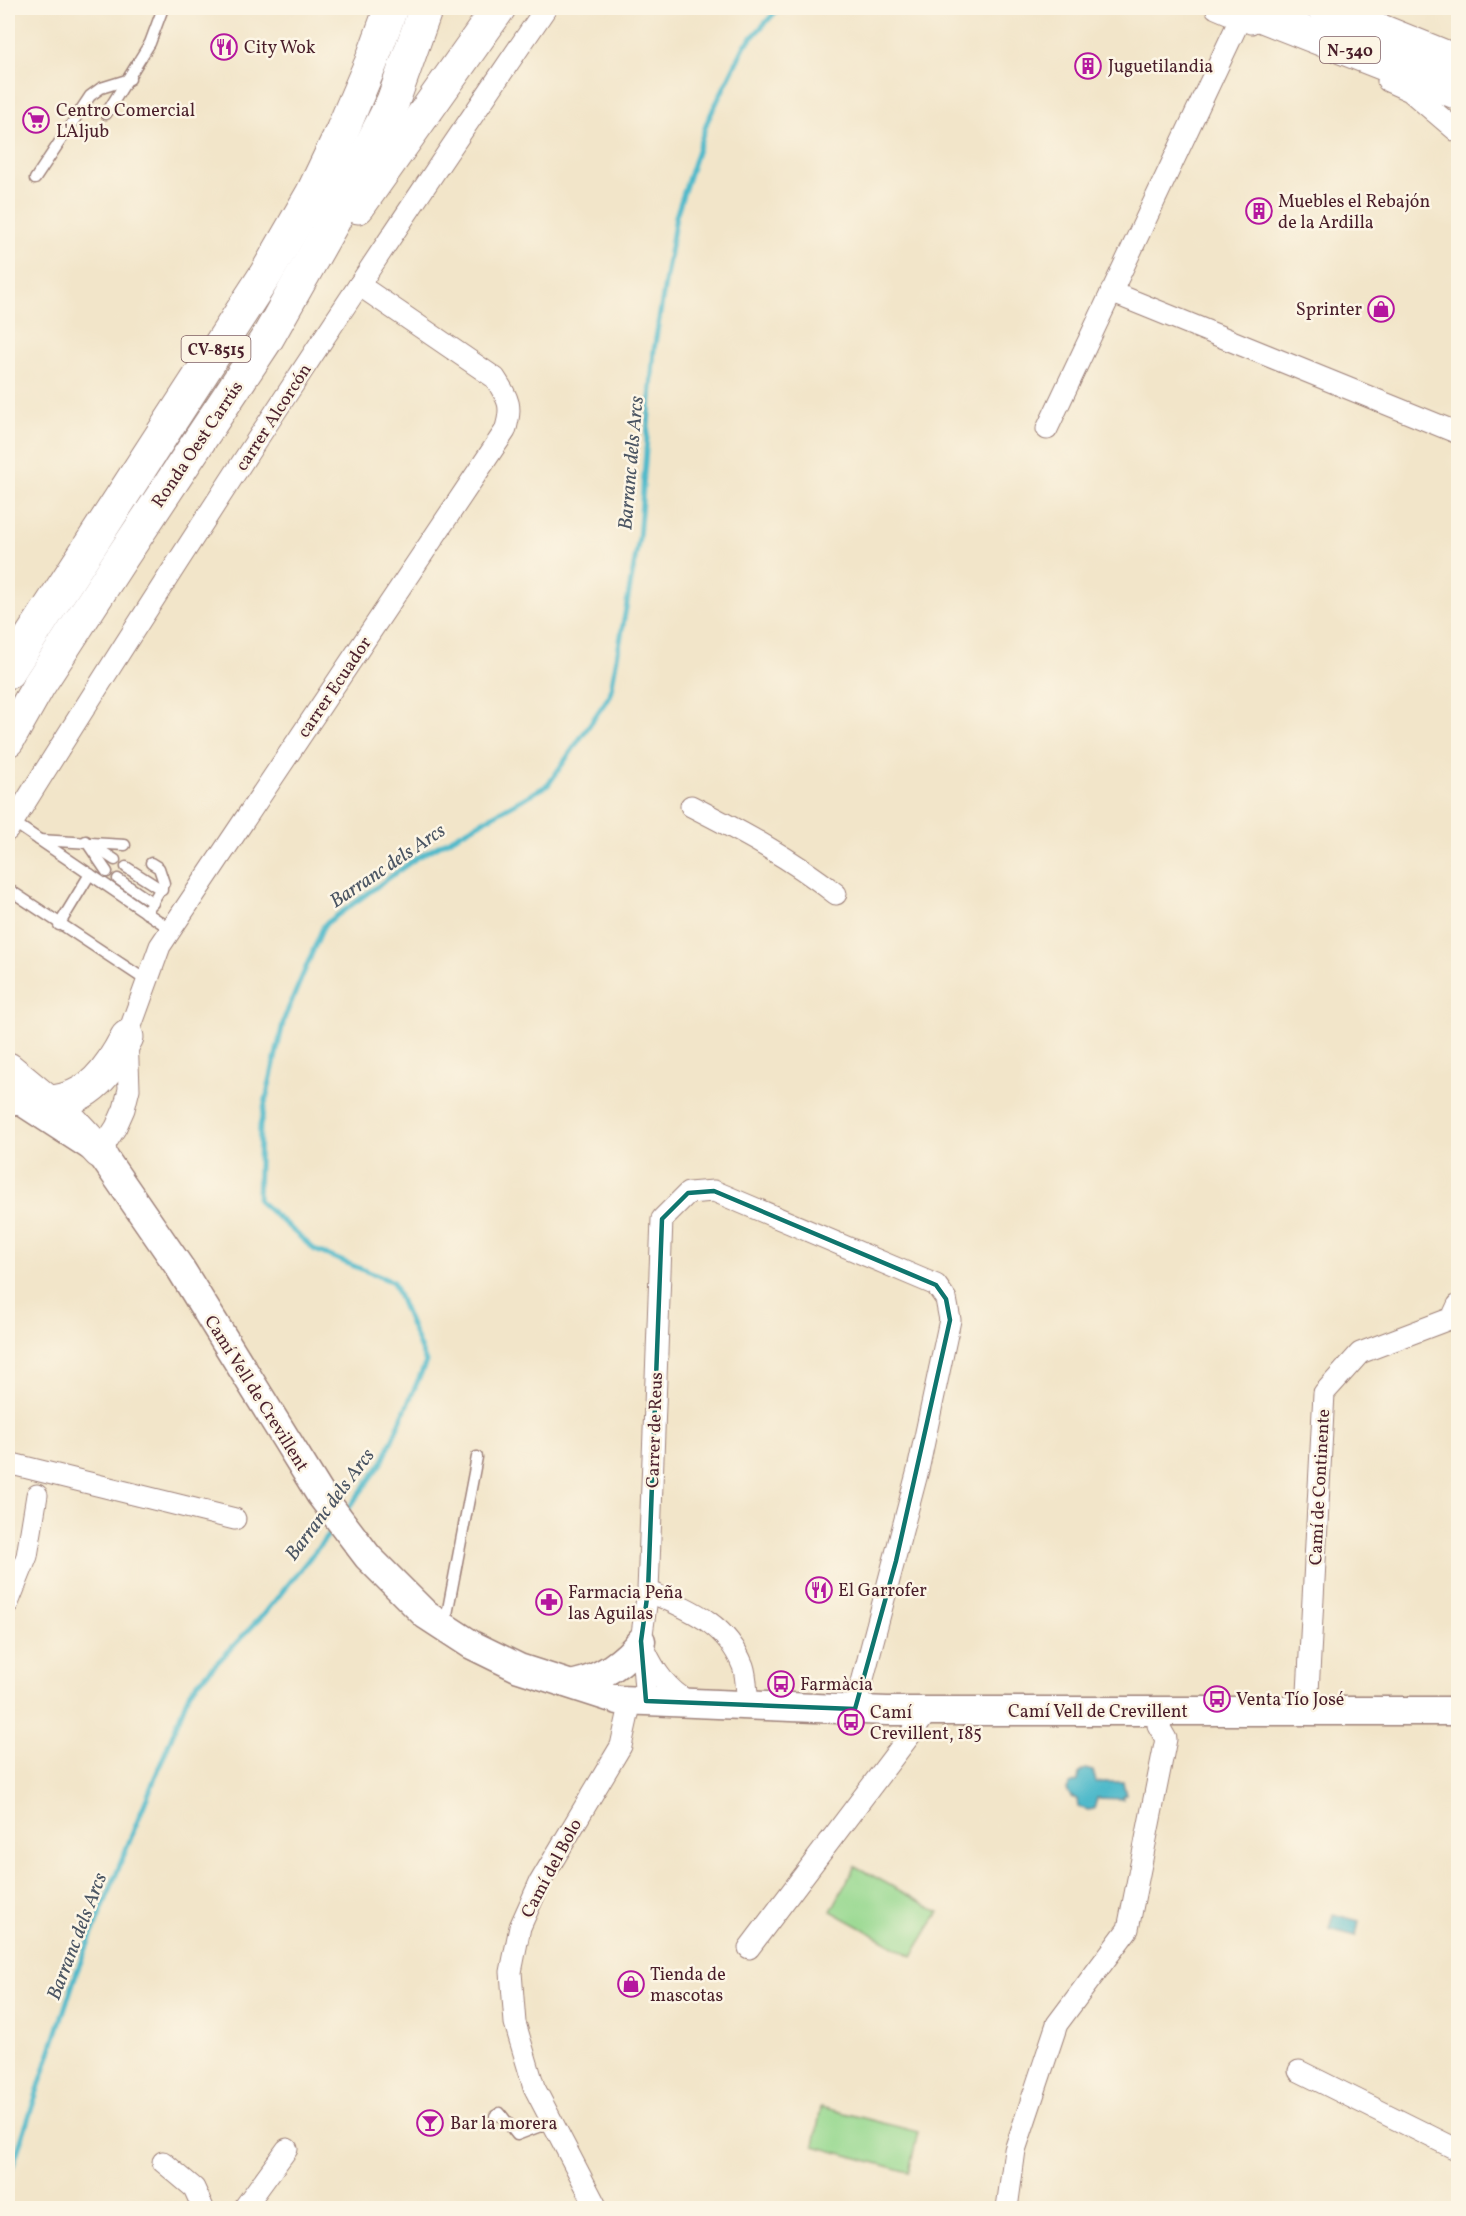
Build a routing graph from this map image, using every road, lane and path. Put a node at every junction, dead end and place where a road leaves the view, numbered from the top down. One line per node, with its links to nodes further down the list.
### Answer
1 (391, 8): 24 (main road, Ronda Oest Carrús / CV-8515)
2 (426, 8): 21 (main road, Ronda Oest Carrús / CV-8515)
3 (499, 8): 21 (main road)
4 (546, 8): 19 (street, carrer Alcorcón)
5 (1216, 8): 9 (street)
6 (1324, 8): 13 (main road, N-340)
7 (1351, 8): 10 (main road)
8 (159, 10): 14 (lane)
9 (1241, 13): 15 (main road, N-340); 17 (street); 20 (street)
10 (1424, 34): 11 (main road); 12 (main road)
11 (1458, 37)
12 (1458, 47)
13 (1458, 62)
14 (130, 79): 16 (lane); 18 (lane)
15 (1458, 93)
16 (106, 114)
17 (1458, 132)
18 (35, 178)
19 (359, 285): 27 (street, carrer Alcorcón); 42 (street, carrer Ecuador)
20 (1111, 292): 22 (street); 23 (street)
21 (268, 337): 25 (main road, Ronda Oest Carrús / CV-8515)
22 (1047, 429)
23 (1458, 433)
24 (8, 672)
25 (8, 740)
26 (691, 806): 39 (street)
27 (10, 826): 28 (lane)
28 (39, 840): 29 (lane); 35 (lane)
29 (86, 841): 30 (lane); 31 (lane); 34 (lane)
30 (125, 845)
31 (115, 860)
32 (151, 863): 38 (lane)
33 (126, 867): 38 (lane)
34 (107, 872)
35 (90, 874): 40 (lane); 41 (lane)
36 (118, 879): 40 (lane)
37 (8, 889): 41 (lane)
38 (162, 890): 40 (lane)
39 (836, 894)
40 (150, 908): 42 (lane)
41 (59, 925): 43 (lane)
42 (172, 930): 43 (street, carrer Ecuador)
43 (147, 981): 44 (street, carrer Ecuador)
44 (127, 1037): 47 (main road); 48 (street, carrer Ecuador)
45 (8, 1069): 47 (main road)
46 (8, 1098): 48 (street, Camí Vell de Crevillent)
47 (50, 1102): 48 (main road)
48 (100, 1152): 56 (street, Camí Vell de Crevillent)
49 (1458, 1305): 65 (street, Camí de Continente)
50 (477, 1457): 56 (lane)
51 (8, 1463): 53 (street)
52 (38, 1495): 55 (street)
53 (235, 1519)
54 (648, 1591): 57 (street, Carrer de Reus); 61 (street); 62 (street, Carrer de Reus)
55 (8, 1603)
56 (445, 1627): 58 (street, Camí Vell de Crevillent)
57 (641, 1641): 58 (street); 59 (street); 60 (street)
58 (575, 1684): 59 (street, Camí Vell de Crevillent)
59 (639, 1701): 60 (street, Camí Vell de Crevillent); 70 (street, Camí del Bolo)
60 (689, 1702): 61 (street, Camí Vell de Crevillent)
61 (748, 1703): 62 (street, Camí Vell de Crevillent)
62 (855, 1709): 63 (street, Camí Vell de Crevillent)
63 (929, 1710): 64 (street, Camí Vell de Crevillent); 67 (street)
64 (1160, 1711): 65 (street, Camí Vell de Crevillent); 77 (street)
65 (1307, 1711): 66 (street, Camí Vell de Crevillent)
66 (1458, 1711)
67 (749, 1948)
68 (1299, 2071): 72 (street)
69 (495, 2116): 70 (lane)
70 (551, 2122): 76 (street, Camí del Bolo)
71 (287, 2149): 75 (street)
72 (1458, 2150)
73 (163, 2162): 74 (street)
74 (203, 2208)
75 (244, 2208)
76 (597, 2208)
77 (1007, 2208)

